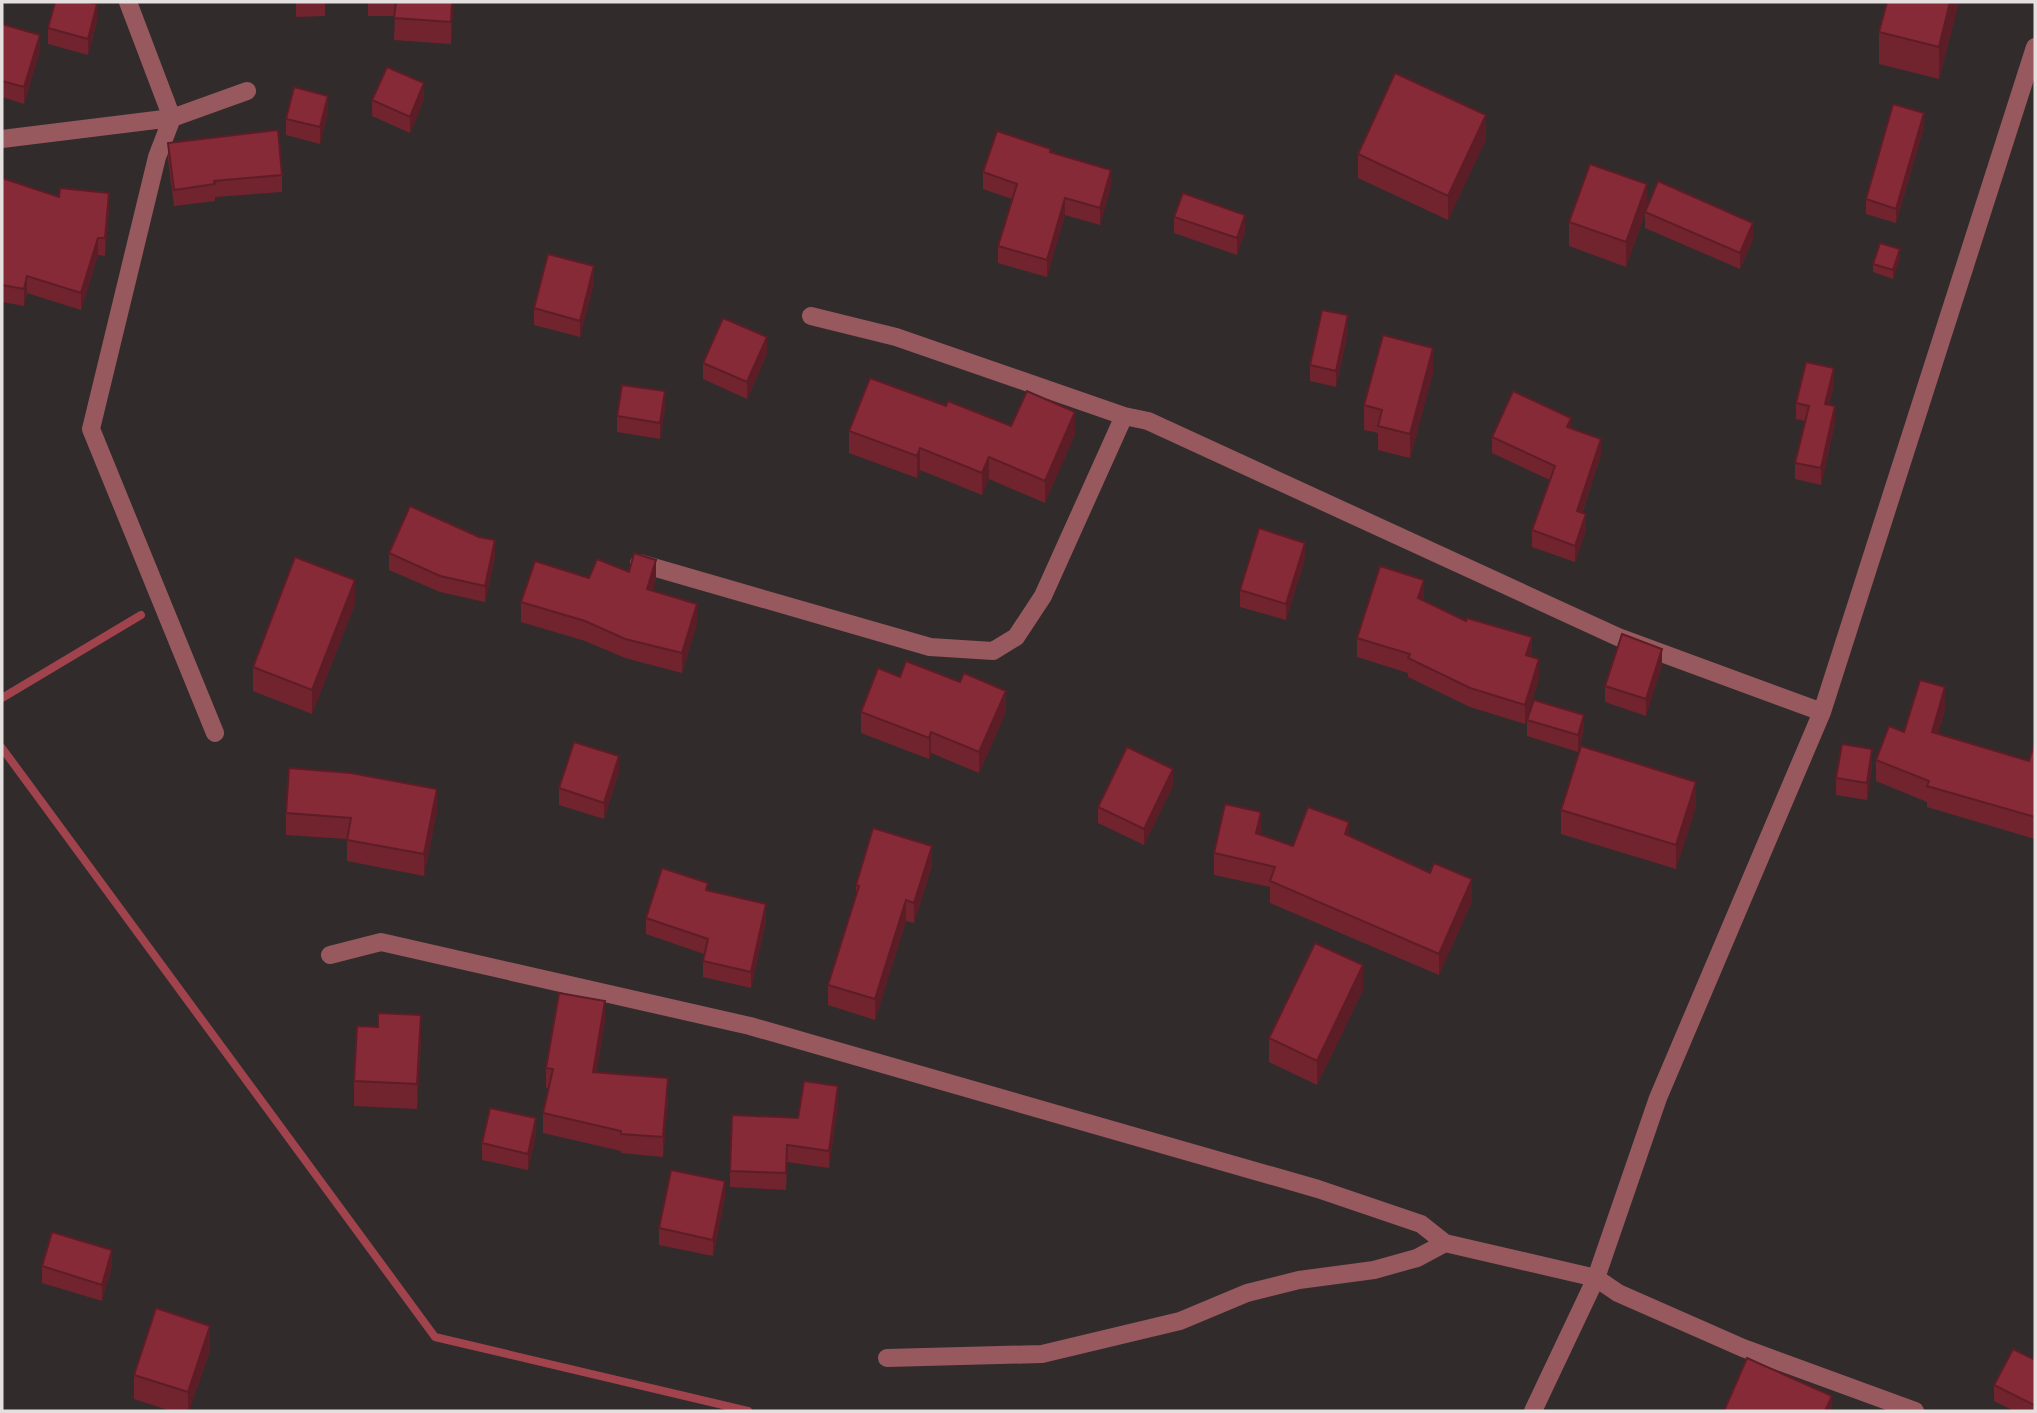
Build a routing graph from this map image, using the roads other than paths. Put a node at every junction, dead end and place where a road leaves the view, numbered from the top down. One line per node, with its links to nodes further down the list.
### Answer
1 (128, 2): 4 (street)
2 (2035, 47): 9 (street)
3 (247, 91): 4 (street)
4 (172, 118): 5 (street); 10 (street)
5 (2, 139)
6 (811, 316): 7 (street)
7 (1124, 416): 8 (street); 9 (street)
8 (639, 562)
9 (1822, 712): 13 (street)
10 (215, 733)
11 (330, 955): 12 (street)
12 (1445, 1243): 13 (street); 14 (street)
13 (1597, 1278): 15 (street); 16 (street)
14 (887, 1358)
15 (1533, 1411)
16 (1915, 1411)

